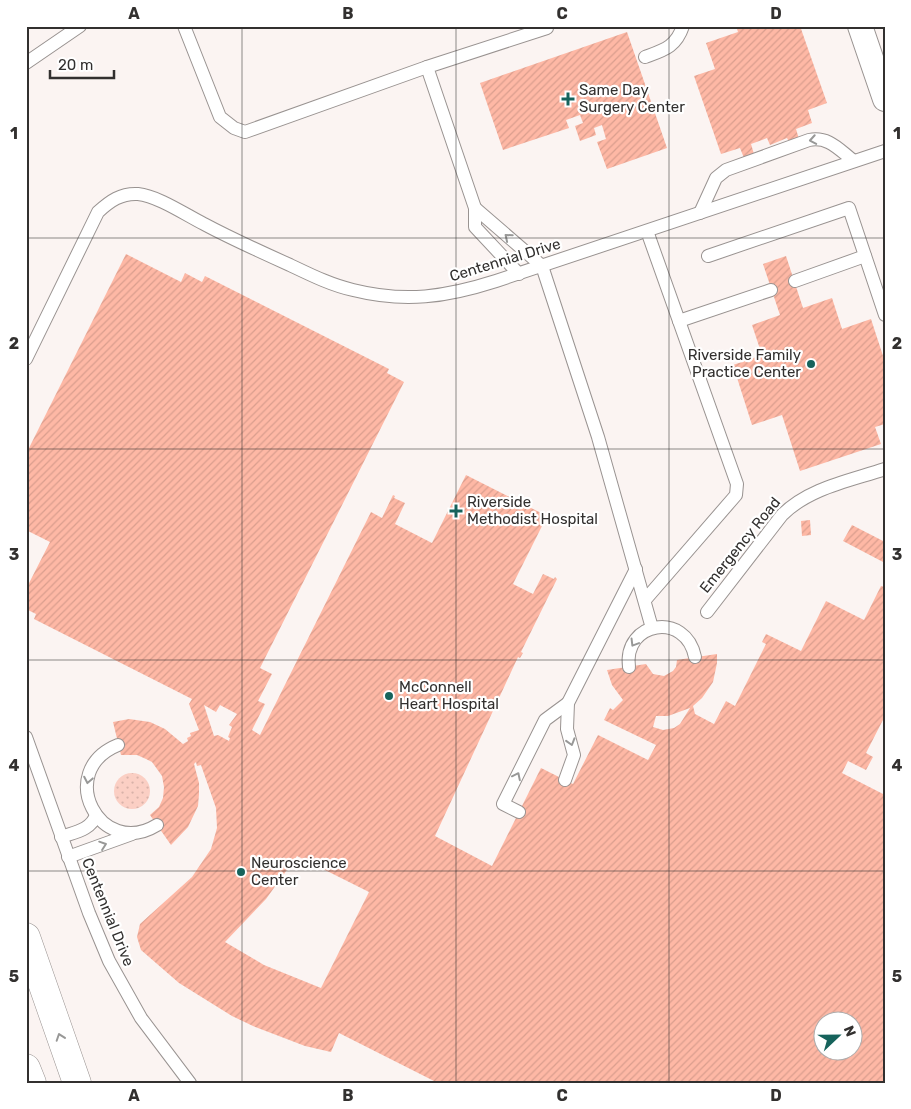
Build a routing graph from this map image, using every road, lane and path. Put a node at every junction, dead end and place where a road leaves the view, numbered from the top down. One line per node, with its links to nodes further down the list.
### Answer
1 (80, 26): 7 (lane)
2 (184, 26): 8 (lane)
3 (683, 26): 6 (lane)
4 (860, 26): 9 (street)
5 (547, 28): 8 (lane)
6 (645, 57)
7 (26, 63)
8 (427, 68): 12 (lane)
9 (885, 99)
10 (885, 151): 11 (lane, Centennial Drive)
11 (854, 161): 13 (lane, Centennial Drive); 13 (lane, one-way to 13)
12 (475, 208): 17 (lane, one-way to 12); 18 (lane)
13 (700, 213): 14 (lane, Centennial Drive)
14 (647, 231): 17 (lane, Centennial Drive); 22 (lane)
15 (708, 256): 16 (lane)
16 (865, 256): 19 (lane); 21 (lane)
17 (542, 266): 18 (lane, Centennial Drive); 25 (lane)
18 (519, 274): 23 (lane, Centennial Drive)
19 (795, 281)
20 (771, 290): 22 (lane)
21 (885, 315)
22 (679, 321): 26 (lane)
23 (26, 359)
24 (885, 469): 27 (lane, Emergency Road)
25 (636, 569): 26 (lane); 31 (lane)
26 (645, 600): 28 (lane)
27 (707, 612)
28 (652, 628): 29 (lane); 30 (lane, one-way to 30)
29 (695, 657)
30 (629, 667)
31 (568, 703): 34 (lane, one-way to 34); 35 (lane, one-way to 31)
32 (26, 737): 39 (lane, Centennial Drive)
33 (118, 745): 36 (lane, one-way to 36)
34 (566, 780)
35 (519, 812)
36 (96, 815): 38 (lane); 39 (lane)
37 (157, 825): 38 (lane)
38 (137, 832): 40 (lane, one-way to 38)
39 (61, 837): 40 (lane, Centennial Drive)
40 (68, 857): 45 (lane, Centennial Drive)
41 (26, 937): 44 (main road, one-way to 41)
42 (26, 1068): 43 (main road)
43 (32, 1083)
44 (77, 1083)
45 (190, 1083)

